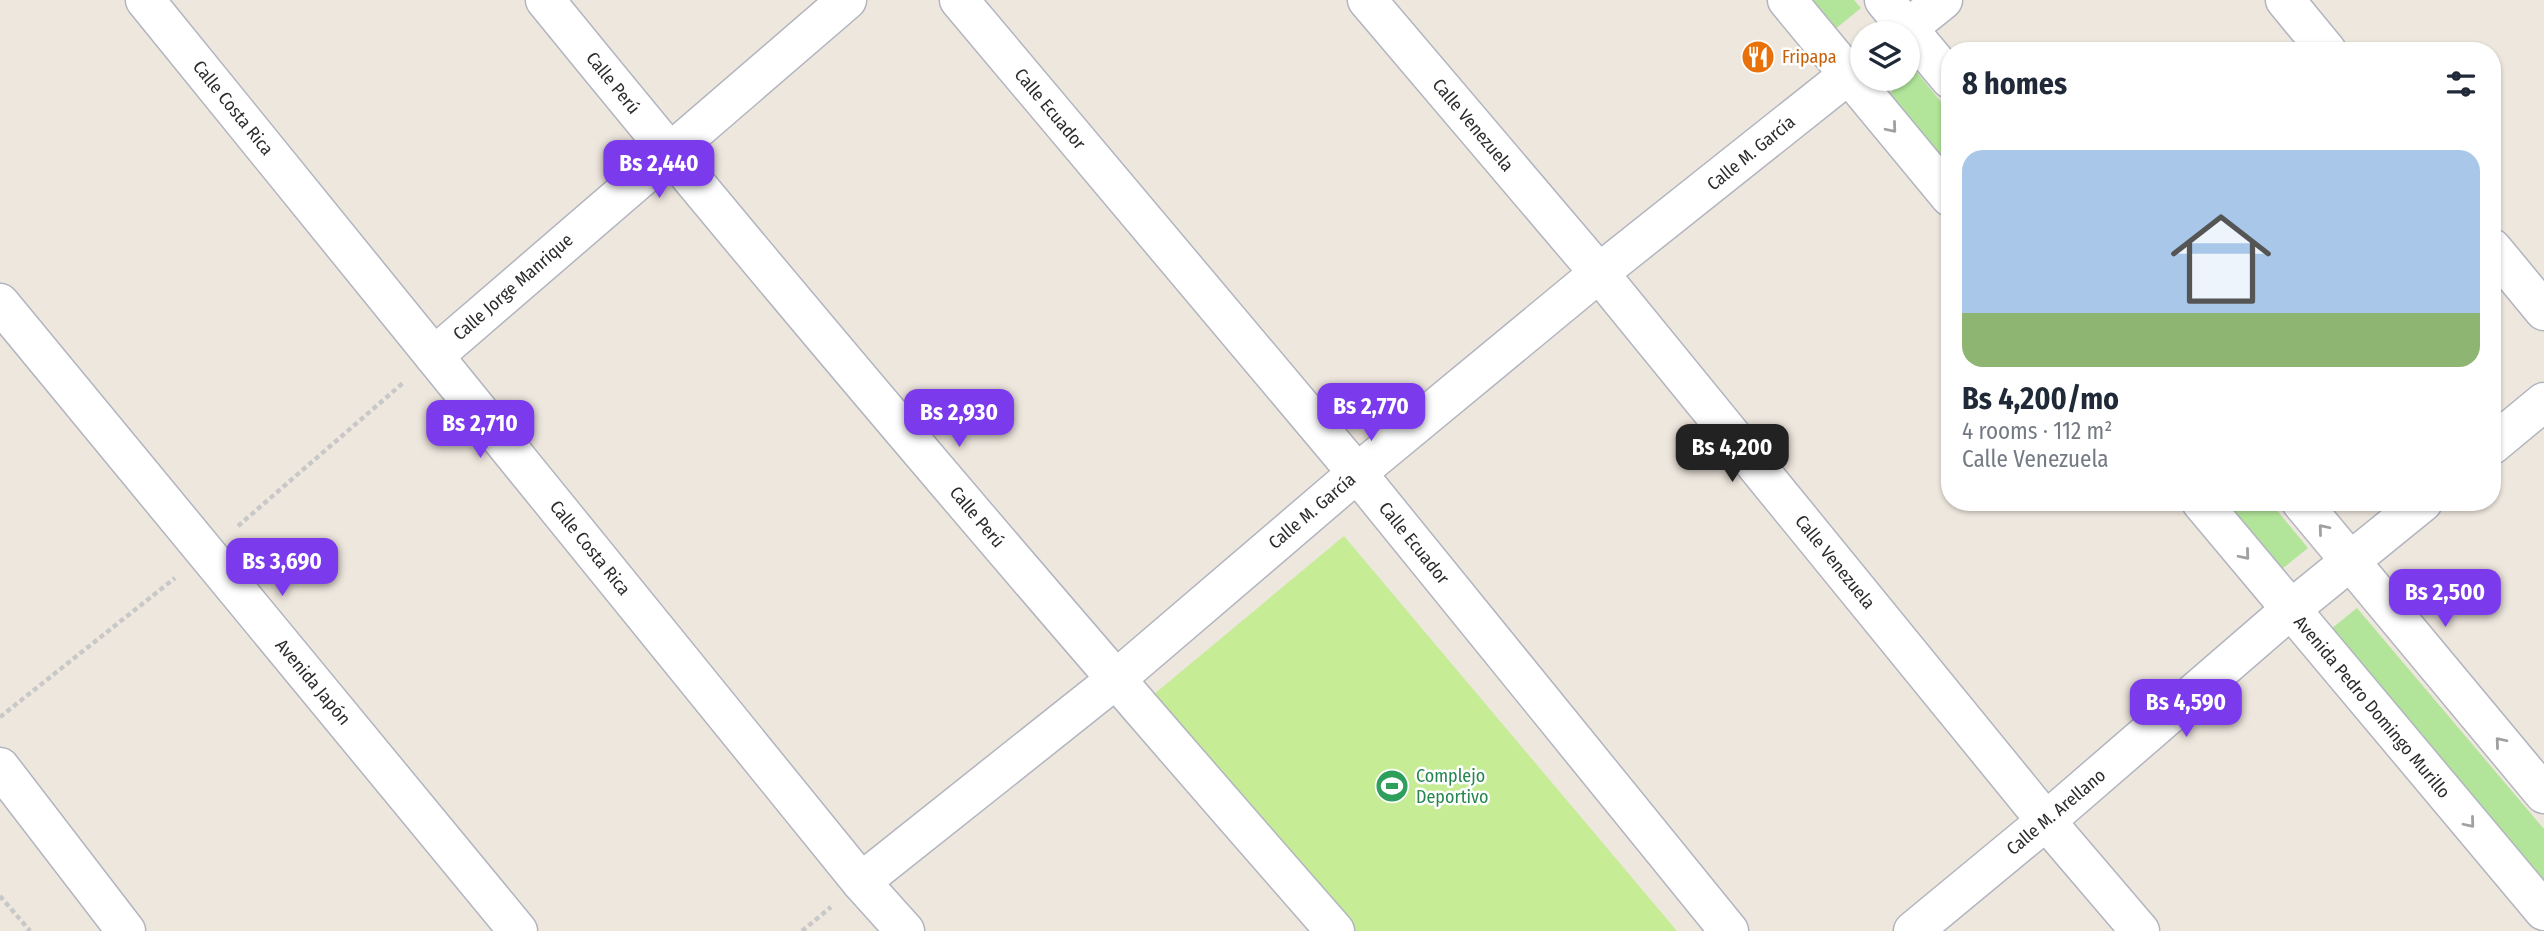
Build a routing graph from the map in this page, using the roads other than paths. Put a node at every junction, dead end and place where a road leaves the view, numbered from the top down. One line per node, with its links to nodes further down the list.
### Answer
1 (145, 0): 22 (street, Calle Costa Rica)
2 (545, 0): 16 (street, Calle Perú)
3 (847, 0): 16 (street, Calle Jorge Manrique)
4 (959, 0): 25 (street, Calle Ecuador)
5 (1367, 0): 19 (street, Calle Venezuela)
6 (1787, 0): 12 (street)
7 (1942, 0): 9 (street)
8 (2285, 0): 10 (street)
9 (1898, 21)
10 (2320, 42)
11 (1920, 46): 13 (street)
12 (1850, 65)
13 (1941, 69)
14 (1850, 74): 19 (street, Calle M. García)
15 (1871, 91): 17 (street, one-way to 17)
16 (669, 152): 22 (street, Calle Jorge Manrique); 31 (street, Calle Perú)
17 (1941, 185)
18 (2501, 259): 21 (street)
19 (1599, 274): 25 (street, Calle M. García); 34 (street, Calle Venezuela)
20 (0, 303): 38 (street, Avenida Japón)
21 (2544, 311)
22 (434, 356): 35 (street, Calle Costa Rica)
23 (2544, 402): 24 (street)
24 (2501, 438)
25 (1357, 473): 31 (street, Calle M. García); 41 (street, Calle Ecuador)
26 (2208, 511): 30 (street, Avenida Pedro Domingo Murillo, one-way to 30)
27 (2308, 511): 29 (street, one-way to 27)
28 (2412, 511): 29 (street, Calle M. Arellano)
29 (2350, 562): 30 (street, Calle M. Arellano); 33 (street, one-way to 29)
30 (2290, 610): 34 (street, Calle M. Arellano); 36 (street, Avenida Pedro Domingo Murillo, one-way to 36)
31 (1115, 680): 35 (street, Calle M. García); 40 (street, Calle Perú)
32 (0, 767): 37 (street)
33 (2544, 794)
34 (2046, 821): 42 (street, Calle M. Arellano); 43 (street, Calle Venezuela)
35 (861, 882): 39 (street, Calle Costa Rica)
36 (2544, 911)
37 (126, 931)
38 (518, 931)
39 (905, 931)
40 (1335, 931)
41 (1729, 931)
42 (1913, 931)
43 (2140, 931)

